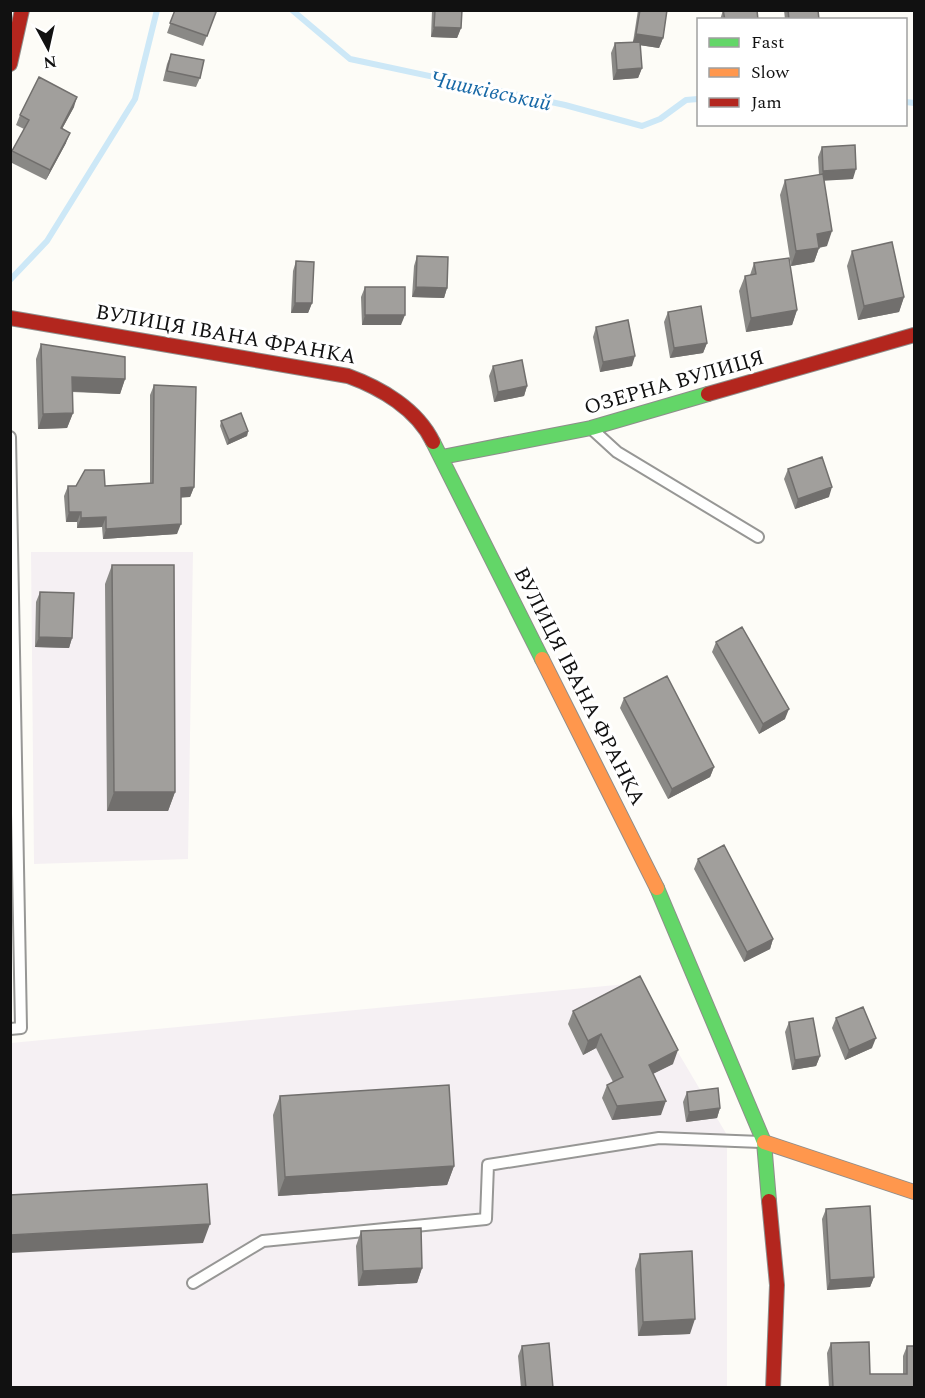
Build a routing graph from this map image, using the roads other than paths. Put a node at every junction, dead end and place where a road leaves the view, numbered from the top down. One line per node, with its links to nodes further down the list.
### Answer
1 (22, 10): 2 (street)
2 (10, 64)
3 (10, 318): 7 (street, ВУЛИЦЯ ІВАНА ФРАНКА)
4 (915, 335): 5 (street, ОЗЕРНА ВУЛИЦЯ)
5 (591, 428): 7 (street, ОЗЕРНА ВУЛИЦЯ); 8 (lane)
6 (10, 437): 9 (lane)
7 (442, 457): 10 (street, ВУЛИЦЯ ІВАНА ФРАНКА)
8 (758, 537)
9 (10, 1029)
10 (764, 1142): 11 (street); 12 (lane); 13 (street, ВУЛИЦЯ ІВАНА ФРАНКА)
11 (915, 1192)
12 (193, 1283)
13 (772, 1388)

